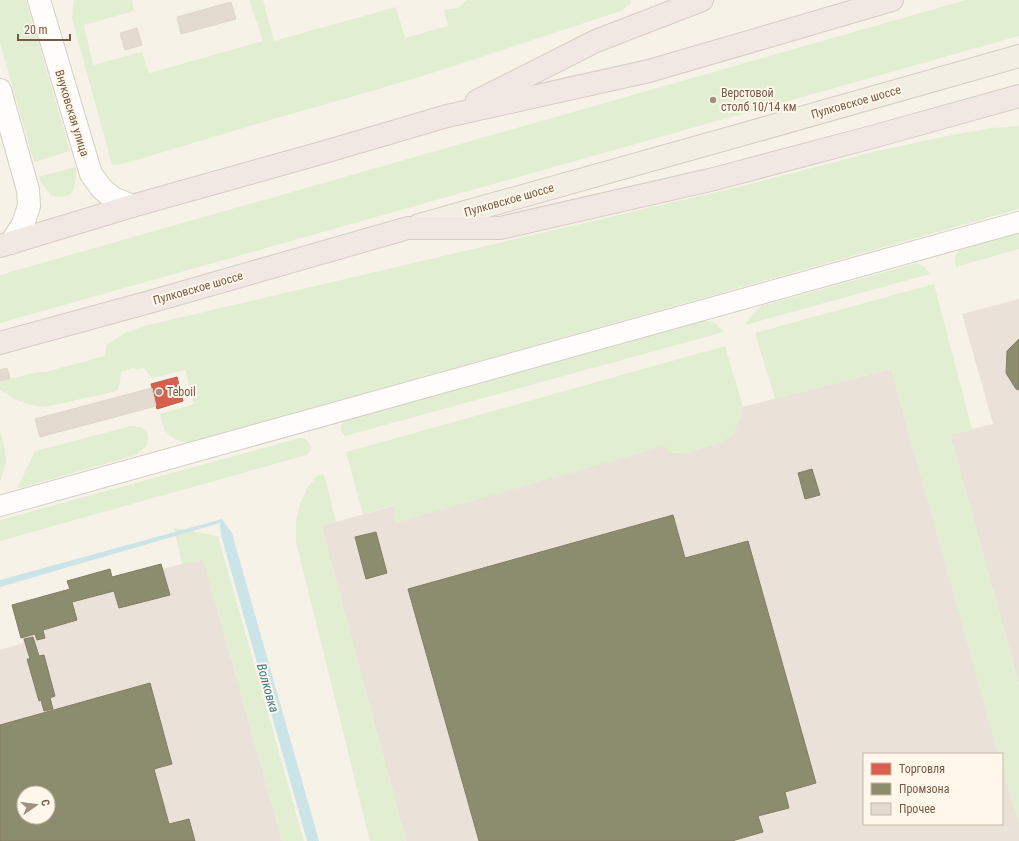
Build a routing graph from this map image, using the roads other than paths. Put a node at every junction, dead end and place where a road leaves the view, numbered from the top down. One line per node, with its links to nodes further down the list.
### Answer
1 (39, 0): 10 (street, Внуковская улица)
2 (702, 0): 9 (highway)
3 (892, 0): 9 (highway)
4 (1019, 56): 12 (main road, Пулковское шоссе)
5 (0, 90): 13 (street)
6 (1019, 96): 8 (highway)
7 (1019, 107): 8 (highway)
8 (962, 112): 12 (highway)
9 (447, 116): 10 (highway)
10 (132, 206): 13 (highway)
11 (1019, 222): 15 (street)
12 (408, 228): 14 (highway, Пулковское шоссе)
13 (6, 245)
14 (0, 343)
15 (0, 506)

